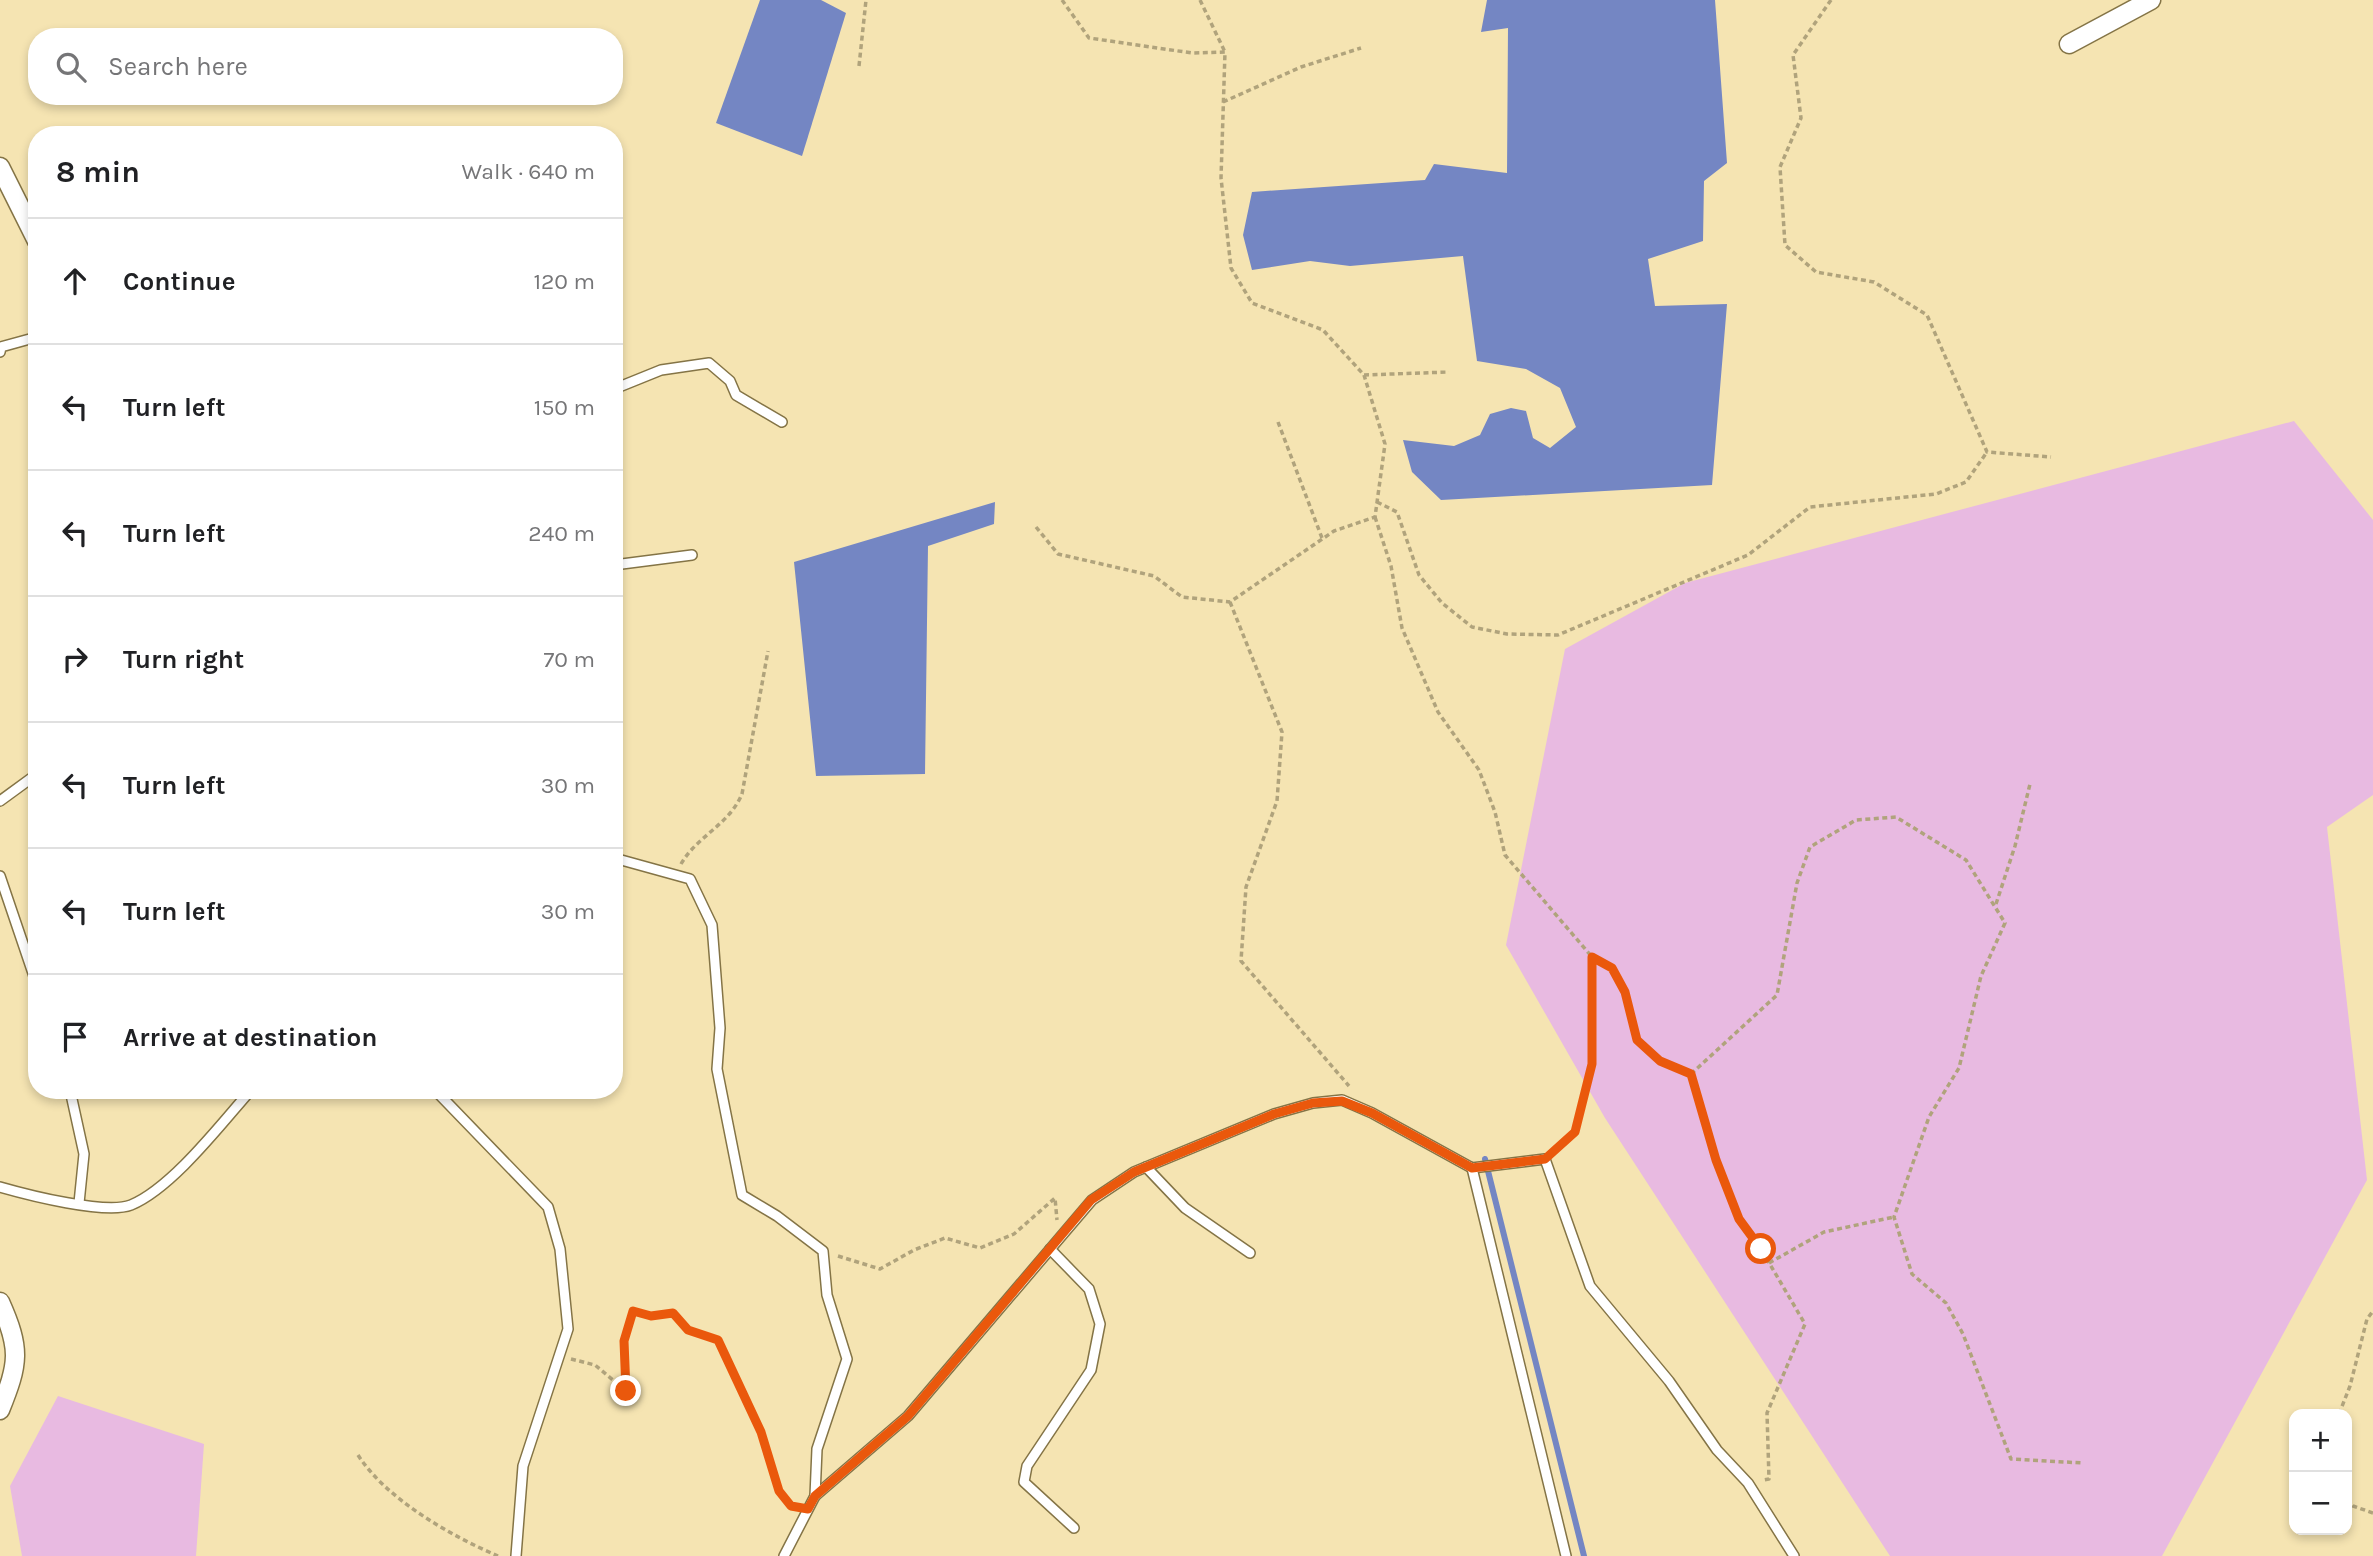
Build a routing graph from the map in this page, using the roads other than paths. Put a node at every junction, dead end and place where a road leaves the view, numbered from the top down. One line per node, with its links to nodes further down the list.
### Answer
1 (2151, 0): 2 (street)
2 (2069, 44)
3 (0, 166): 4 (street)
4 (28, 223)
5 (28, 340): 6 (lane)
6 (0, 352)
7 (623, 385): 8 (lane)
8 (782, 422)
9 (692, 555): 10 (lane)
10 (623, 564)
11 (28, 781): 12 (lane)
12 (0, 801)
13 (623, 861): 27 (lane)
14 (0, 876): 15 (lane)
15 (28, 958)
16 (72, 1099): 22 (lane)
17 (243, 1099): 22 (lane)
18 (444, 1099): 29 (lane)
19 (1146, 1167): 20 (lane); 23 (lane); 24 (lane)
20 (1472, 1168): 31 (lane); 32 (lane)
21 (0, 1187): 22 (lane)
22 (79, 1203)
23 (1050, 1249): 27 (lane); 28 (lane)
24 (1250, 1253)
25 (0, 1303): 26 (street)
26 (0, 1410)
27 (815, 1496): 30 (lane)
28 (1074, 1528)
29 (516, 1556)
30 (784, 1556)
31 (1566, 1556)
32 (1794, 1556)

